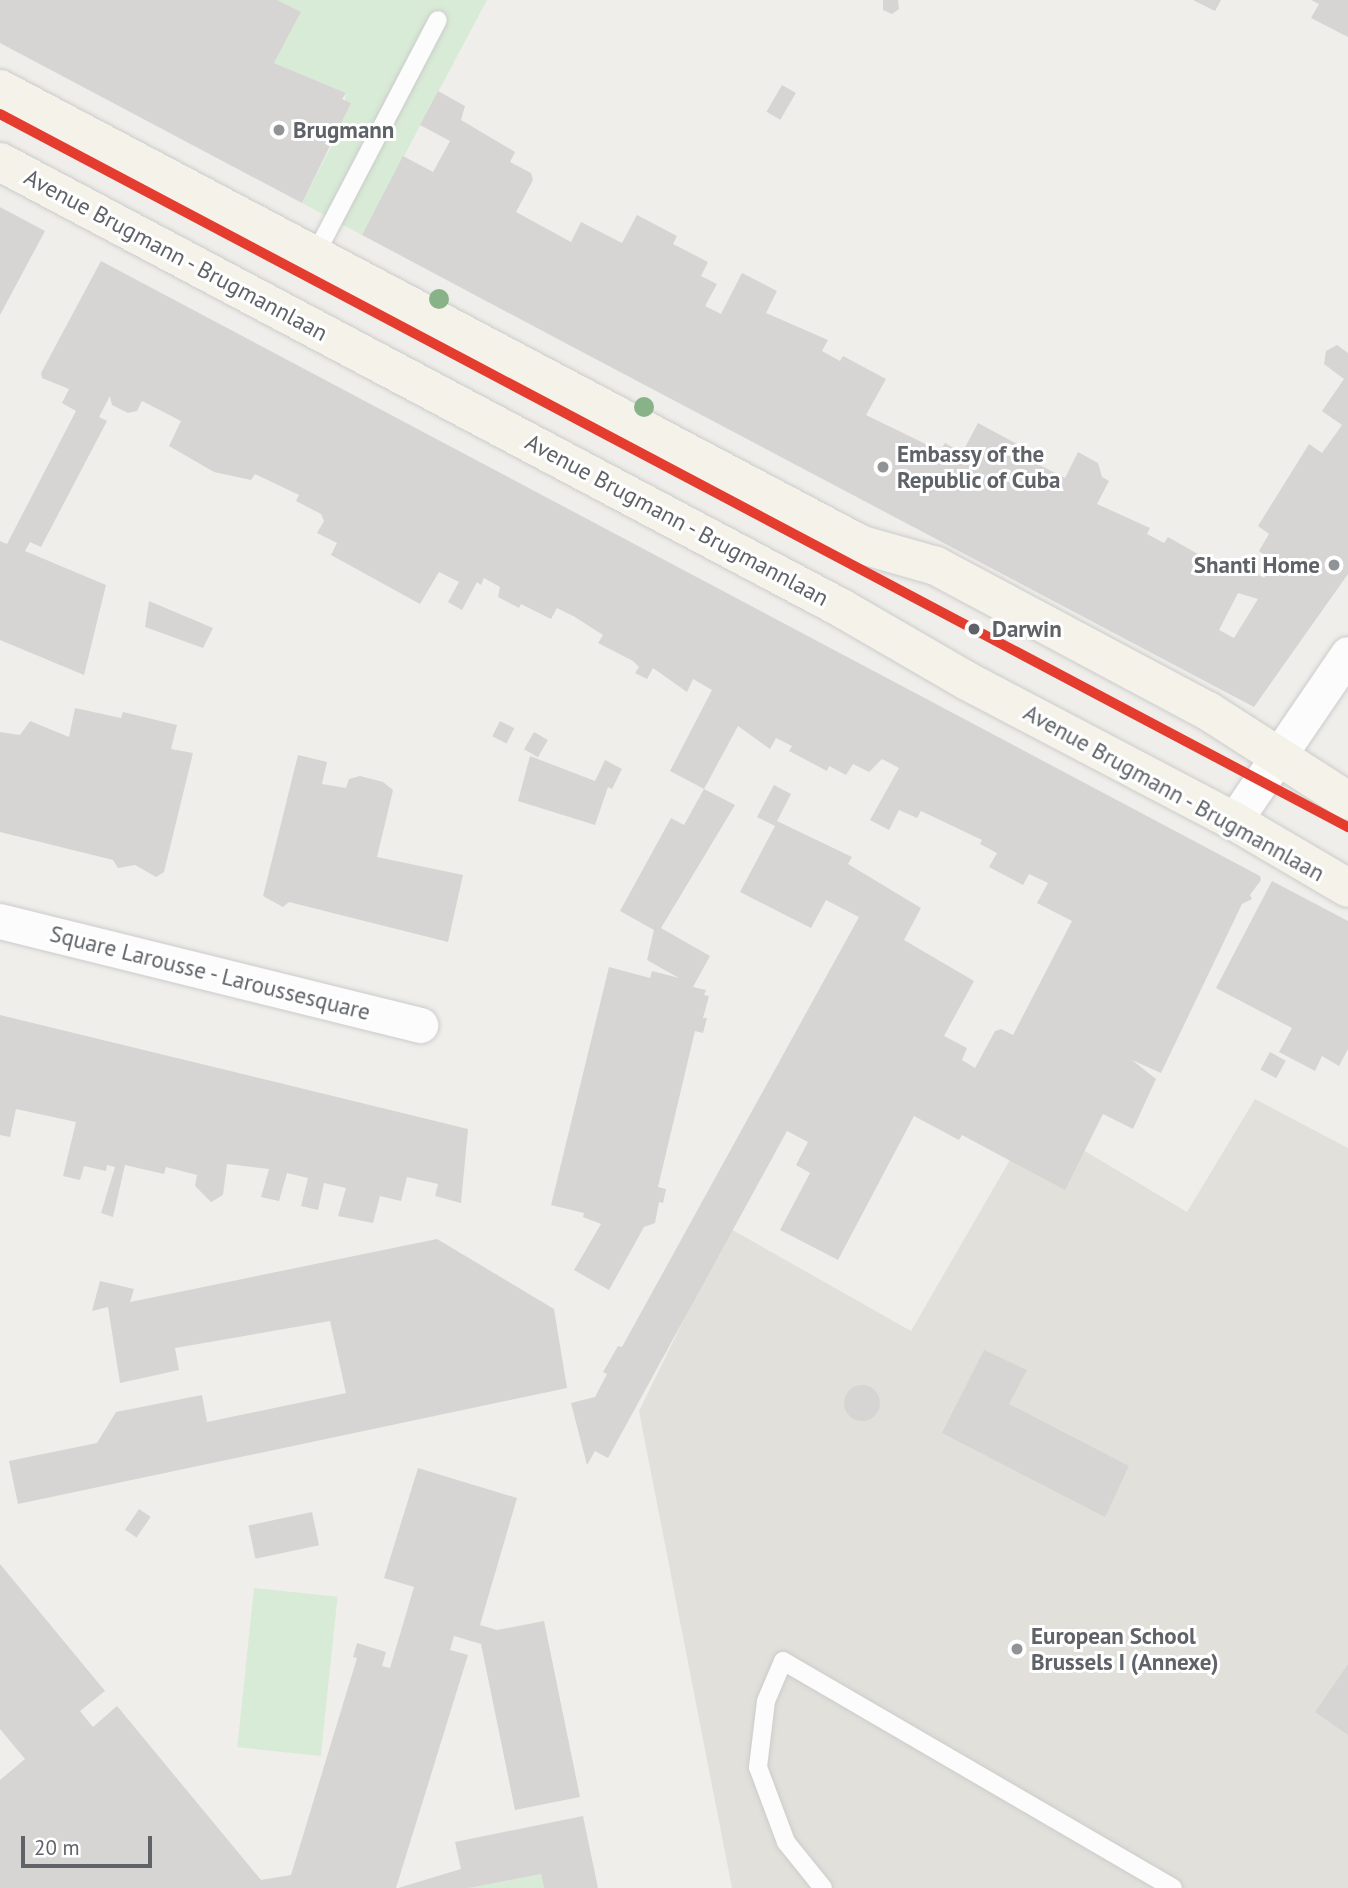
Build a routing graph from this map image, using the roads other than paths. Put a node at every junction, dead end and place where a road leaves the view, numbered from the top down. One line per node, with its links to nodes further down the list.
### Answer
1 (438, 20): 4 (lane)
2 (0, 89): 4 (main road)
3 (0, 162): 8 (main road, Avenue Brugmann - Brugmannlaan)
4 (315, 255): 6 (main road)
5 (1348, 654): 6 (street)
6 (1277, 755): 7 (main road); 8 (street)
7 (1348, 801)
8 (1234, 821): 9 (main road, Avenue Brugmann - Brugmannlaan)
9 (1348, 888)
10 (0, 920): 11 (street, Square Larousse - Laroussesquare)
11 (420, 1025)
12 (823, 1888): 13 (lane)
13 (1174, 1888)

